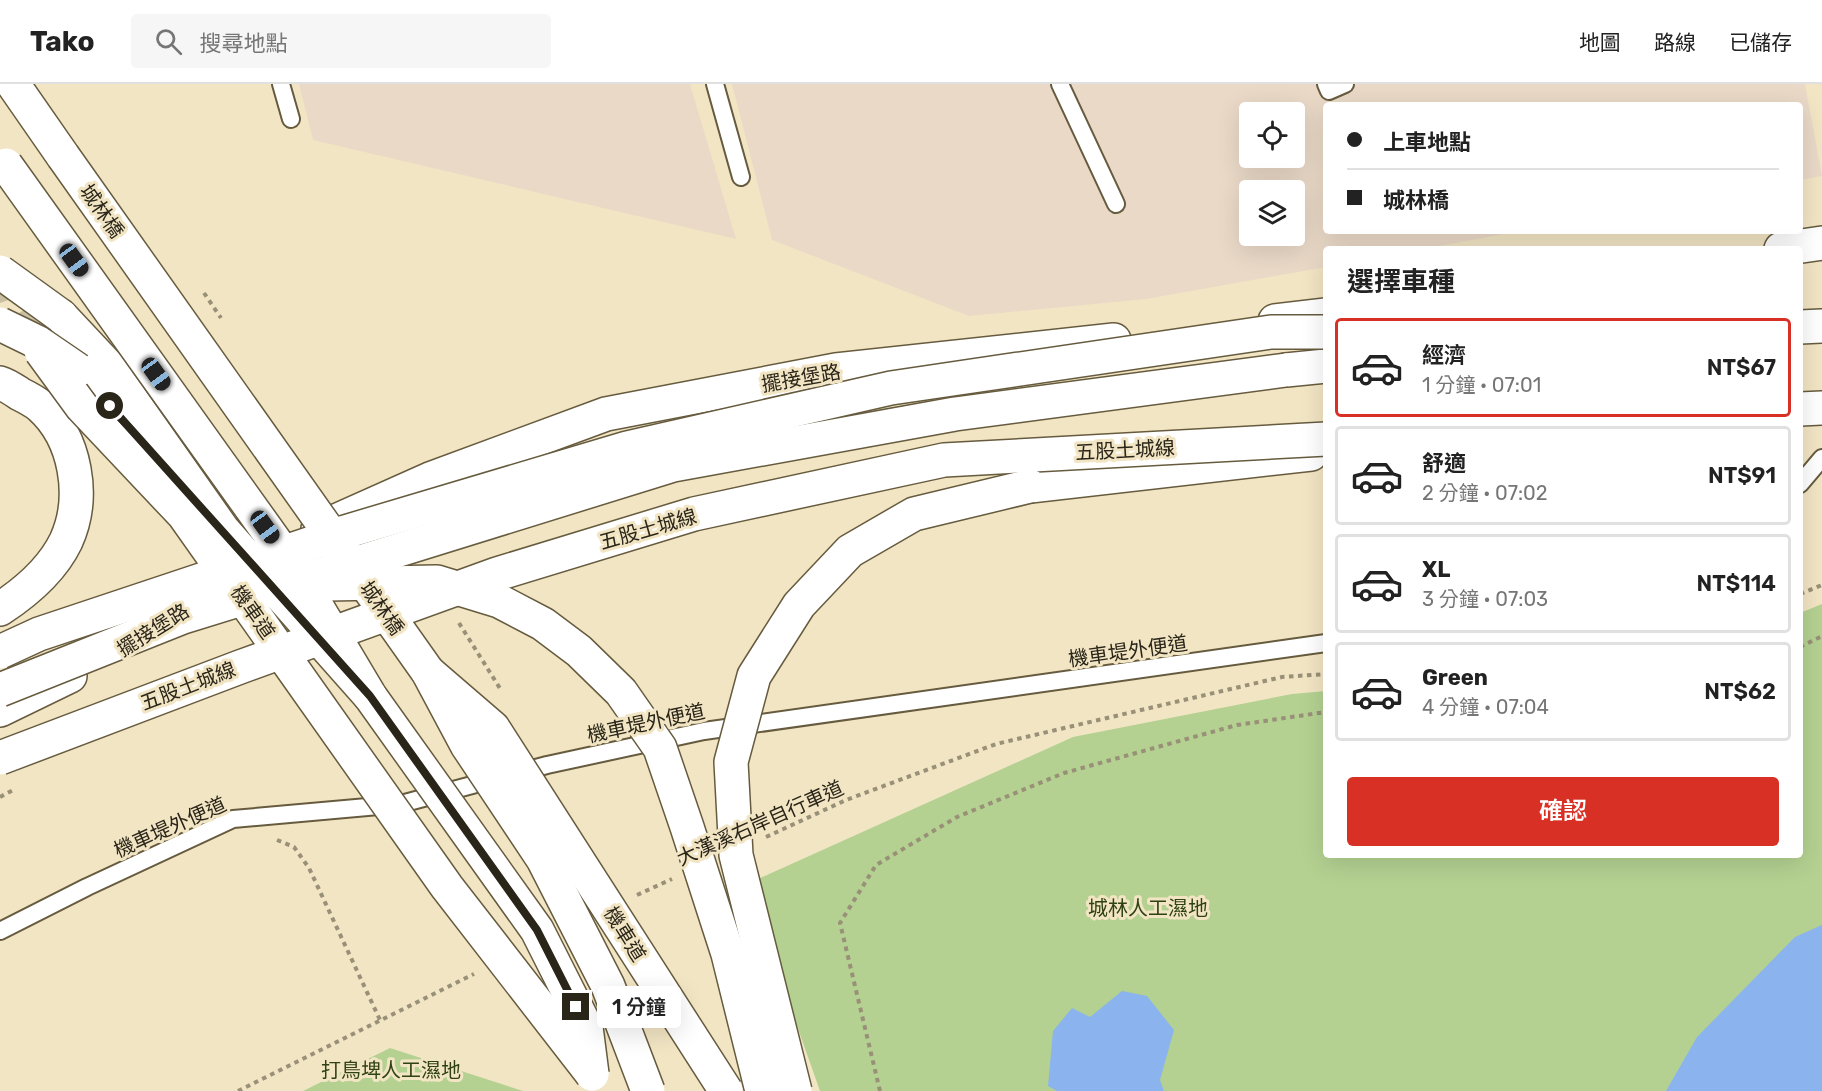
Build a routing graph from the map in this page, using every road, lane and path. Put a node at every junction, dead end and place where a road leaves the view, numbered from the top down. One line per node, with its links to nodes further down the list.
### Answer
1 (13, 84): 42 (main road, 城林橋, bridge)
2 (281, 84): 7 (lane)
3 (715, 84): 9 (lane)
4 (1060, 84): 10 (lane)
5 (1345, 84): 6 (lane)
6 (1327, 88)
7 (291, 119)
8 (3, 161): 45 (main road, bridge)
9 (741, 177)
10 (1116, 204)
11 (1822, 243): 12 (main road)
12 (1802, 246)
13 (0, 272): 30 (main road, bridge)
14 (204, 293): 16 (path)
15 (1323, 315): 31 (main road, 擺接堡路)
16 (221, 318)
17 (0, 324): 30 (main road, bridge)
18 (1822, 326): 19 (main road)
19 (1803, 327)
20 (1323, 332): 39 (main road, bridge)
21 (41, 351): 57 (main road, 機車道, bridge)
22 (1323, 366): 44 (main road, bridge)
23 (0, 383): 34 (main road)
24 (1822, 408): 25 (main road)
25 (1803, 409)
26 (1323, 439): 49 (main road, 五股土城線, bridge)
27 (1323, 452): 62 (main road, bridge)
28 (1822, 458): 29 (lane)
29 (1803, 480)
30 (222, 530): 45 (main road, bridge)
31 (300, 537): 41 (main road, 擺接堡路); 47 (main road, 擺接堡路)
32 (1822, 585): 33 (path)
33 (1803, 593)
34 (0, 609)
35 (456, 618): 40 (path)
36 (1822, 636): 38 (path)
37 (1323, 643): 54 (lane, 機車堤外便道)
38 (1803, 645)
39 (0, 652)
40 (484, 663)
41 (0, 667)
42 (428, 672): 59 (main road, 城林橋, bridge); 60 (main road, 機車道, bridge)
43 (1323, 674): 51 (path, 大漢溪右岸自行車道)
44 (0, 690)
45 (370, 696): 57 (main road, bridge)
46 (0, 701): 61 (main road, bridge)
47 (0, 710)
48 (1323, 712): 63 (path)
49 (0, 758)
50 (274, 838): 56 (path)
51 (759, 840)
52 (682, 874): 53 (path, 大漢溪右岸自行車道)
53 (628, 899)
54 (0, 931)
55 (477, 972): 56 (path)
56 (380, 1020): 58 (path)
57 (595, 1082)
58 (238, 1091)
59 (648, 1091)
60 (726, 1091)
61 (762, 1091)
62 (795, 1091)
63 (880, 1091)

